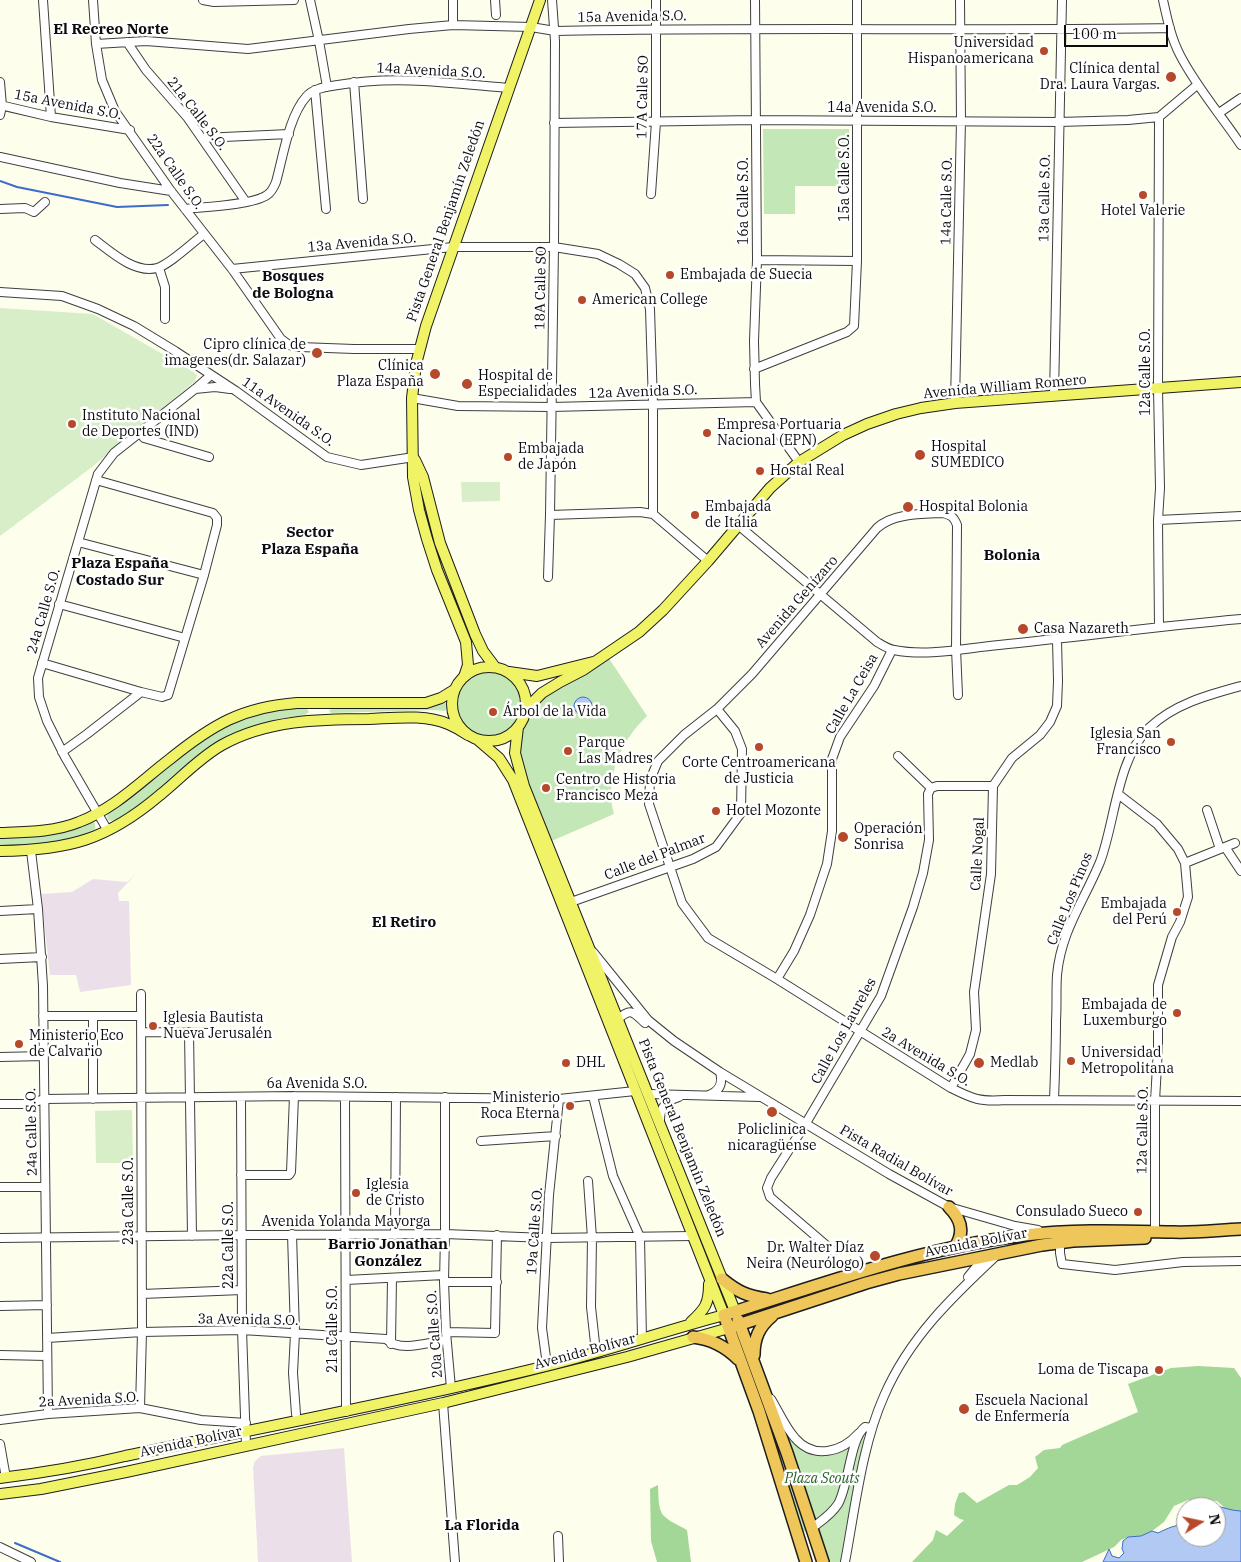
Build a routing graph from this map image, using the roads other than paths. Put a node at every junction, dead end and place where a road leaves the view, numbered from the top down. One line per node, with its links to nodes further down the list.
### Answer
1 (43, 0): 39 (street)
2 (93, 0): 28 (street, 22a Calle S.O.)
3 (203, 0): 4 (street)
4 (294, 0)
5 (310, 0): 27 (street)
6 (453, 0): 17 (street)
7 (495, 0): 16 (street)
8 (540, 0): 18 (main road, Pista General Benjamín Zeledón)
9 (552, 0): 25 (street, 18A Calle SO)
10 (656, 0): 21 (street, 17A Calle SO)
11 (756, 0): 19 (street, 16a Calle S.O.)
12 (857, 0): 22 (street, 15a Calle S.O.)
13 (960, 0): 23 (street, 14a Calle S.O.)
14 (1062, 0): 24 (street, 13a Calle S.O.)
15 (1163, 0): 20 (street)
16 (496, 15)
17 (453, 25): 18 (street, 15a Avenida S.O.); 27 (street, 15a Avenida S.O.)
18 (531, 27): 25 (street, 15a Avenida S.O.); 33 (main road, Pista General Benjamín Zeledón)
19 (756, 28): 21 (street, 15a Avenida S.O.); 22 (street, 15a Avenida S.O.); 41 (street, 16a Calle S.O.)
20 (1170, 28): 24 (street, 15a Avenida S.O.); 31 (street)
21 (656, 29): 25 (street, 15a Avenida S.O.); 44 (street, 17A Calle SO)
22 (857, 29): 23 (street, 15a Avenida S.O.); 42 (street, 15a Calle S.O.)
23 (960, 29): 24 (street, 15a Avenida S.O.); 43 (street, 14a Calle S.O.)
24 (1061, 29): 45 (street, 13a Calle S.O.)
25 (554, 31): 46 (street, 18A Calle SO)
26 (127, 42): 27 (street, 15a Avenida S.O.); 28 (street, 15a Avenida S.O.); 49 (street, 21a Calle S.O.)
27 (319, 42): 32 (street)
28 (96, 44): 47 (street, 22a Calle S.O.)
29 (0, 82): 36 (street)
30 (354, 82): 32 (street, 14a Avenida S.O.); 33 (street, 14a Avenida S.O.); 54 (street)
31 (1197, 85): 37 (street); 40 (street)
32 (327, 87): 34 (street, 14a Avenida S.O.)
33 (508, 88): 62 (main road, Pista General Benjamín Zeledón)
34 (315, 90): 48 (street); 59 (street)
35 (1241, 98): 37 (street)
36 (1, 105): 38 (street); 39 (street, 15a Avenida S.O.)
37 (1219, 113): 50 (street)
38 (0, 116)
39 (51, 117): 47 (street, 15a Avenida S.O.)
40 (1160, 117): 45 (street, 14a Avenida S.O.); 75 (street, 12a Calle S.O.)
41 (756, 120): 42 (street, 14a Avenida S.O.); 44 (street, 14a Avenida S.O.); 64 (street, 16a Calle S.O.)
42 (858, 120): 43 (street, 14a Avenida S.O.); 65 (street, 15a Calle S.O.)
43 (961, 120): 45 (street, 14a Avenida S.O.); 80 (street, 14a Calle S.O.)
44 (656, 122): 46 (street, 14a Avenida S.O.); 53 (street, 17A Calle SO)
45 (1059, 122): 77 (street, 13a Calle S.O.)
46 (554, 123): 63 (street, 18A Calle SO)
47 (130, 130): 52 (street, 22a Calle S.O.)
48 (289, 134): 49 (street); 56 (street)
49 (202, 138): 56 (street, 21a Calle S.O.)
50 (1241, 145)
51 (0, 157): 52 (street)
52 (171, 191): 58 (street, 22a Calle S.O.)
53 (651, 194)
54 (363, 199)
55 (45, 202): 57 (street)
56 (246, 202): 58 (street)
57 (0, 209)
58 (185, 209): 60 (street, 22a Calle S.O.)
59 (326, 209)
60 (204, 234): 66 (street); 67 (street, 22a Calle S.O.)
61 (94, 240): 66 (street)
62 (453, 247): 63 (street, 13a Avenida S.O.); 67 (street, 13a Avenida S.O.); 70 (main road, Pista General Benjamín Zeledón)
63 (554, 247): 81 (street, 13a Avenida S.O.); 82 (street, 18A Calle SO)
64 (757, 260): 65 (street); 71 (street, 16a Calle S.O.)
65 (857, 261): 71 (street, 15a Calle S.O.)
66 (159, 268): 69 (street)
67 (232, 269): 70 (street, 22a Calle S.O.)
68 (0, 292): 72 (street)
69 (165, 319)
70 (419, 349): 78 (main road, Pista General Benjamín Zeledón)
71 (754, 369): 79 (street, 16a Calle S.O.)
72 (210, 375): 74 (street, 24a Calle S.O.); 76 (street, 11a Avenida S.O.)
73 (1241, 382): 75 (main road, Avenida William Romero)
74 (195, 389): 76 (street); 83 (street, 24a Calle S.O.)
75 (1158, 389): 77 (main road, Avenida William Romero); 91 (street, 12a Calle S.O.)
76 (236, 391): 85 (street, 11a Avenida S.O.)
77 (1054, 396): 80 (main road, Avenida William Romero)
78 (412, 398): 82 (street, 12a Avenida S.O.); 85 (main road, Pista General Benjamín Zeledón)
79 (756, 402): 81 (street, 12a Avenida S.O.); 86 (street)
80 (955, 402): 86 (main road, Avenida William Romero)
81 (653, 404): 82 (street, 12a Avenida S.O.); 88 (street, 13a Avenida S.O.)
82 (551, 407): 89 (street, 18A Calle SO)
83 (140, 432): 84 (street); 87 (street, 24a Calle S.O.)
84 (209, 457)
85 (414, 457): 107 (main road, Pista General Benjamín Zeledón); 109 (main road, Pista General Benjamín Zeledón)
86 (799, 462): 92 (main road, Avenida William Romero)
87 (96, 480): 93 (street, 24a Calle S.O.); 95 (street)
88 (652, 514): 89 (street); 94 (street)
89 (550, 515): 96 (street, 18A Calle SO)
90 (1241, 516): 91 (street)
91 (1158, 520): 100 (street, 12a Calle S.O.)
92 (738, 525): 94 (main road, Avenida William Romero); 97 (street)
93 (78, 542): 95 (street); 98 (street, 24a Calle S.O.)
94 (708, 561): 105 (main road, Avenida William Romero)
95 (204, 575): 101 (street)
96 (548, 577)
97 (820, 594): 103 (street, Avenida Genízaro); 104 (street); 115 (street, Avenida Genízaro)
98 (60, 604): 101 (street); 106 (street, 24a Calle S.O.)
99 (1241, 619): 100 (street)
100 (1159, 626): 102 (street)
101 (185, 638): 112 (street)
102 (1057, 640): 103 (street); 121 (street)
103 (956, 649): 104 (street); 113 (street)
104 (892, 650): 143 (street, Calle La Ceisa)
105 (596, 661): 108 (main road, Avenida William Romero); 114 (main road, Avenida William Romero)
106 (42, 664): 112 (street); 119 (street, 24a Calle S.O.)
107 (495, 667): 108 (main road); 109 (main road)
108 (506, 671): 114 (main road)
109 (464, 677): 111 (main road)
110 (1241, 686): 123 (street, Calle Los Pinos)
111 (454, 690): 117 (main road); 125 (main road)
112 (141, 692): 119 (street)
113 (958, 695)
114 (526, 709): 116 (main road)
115 (717, 709): 134 (street, Avenida Genízaro); 134 (street, Calle del Palmar)
116 (518, 726): 118 (main road); 137 (main road, Pista General Benjamín Zeledón)
117 (468, 735): 118 (main road); 127 (main road)
118 (478, 740): 126 (main road, Pista General Benjamín Zeledón)
119 (62, 752): 125 (street, 24a Calle S.O.)
120 (898, 756): 122 (street)
121 (993, 786): 122 (street); 159 (street, Calle Nogal)
122 (931, 788): 152 (street, Calle Los Laureles)
123 (1118, 794): 133 (street, 12a Calle S.O.); 176 (street, Calle Los Pinos)
124 (1207, 810): 130 (street)
125 (97, 814): 127 (street, 24a Calle S.O.); 128 (main road)
126 (532, 830): 136 (main road, Pista General Benjamín Zeledón); 137 (main road)
127 (108, 832): 131 (main road)
128 (0, 833)
129 (1235, 843): 130 (street)
130 (1223, 848): 133 (street); 135 (street)
131 (31, 850): 132 (main road); 138 (street, 24a Calle S.O.)
132 (0, 851)
133 (1185, 863): 178 (street, 12a Calle S.O.)
134 (671, 866): 137 (street, Calle del Palmar); 143 (street, 2a Avenida S.O.)
135 (1241, 871)
136 (559, 898): 140 (main road); 148 (main road, Pista General Benjamín Zeledón)
137 (571, 902): 140 (main road, Pista General Benjamín Zeledón)
138 (38, 909): 139 (street); 141 (street, 24a Calle S.O.)
139 (0, 912)
140 (590, 949): 148 (main road, Pista General Benjamín Zeledón); 153 (street)
141 (42, 957): 142 (street); 145 (street, 24a Calle S.O.)
142 (0, 960)
143 (777, 979): 152 (street, 2a Avenida S.O.)
144 (141, 994): 147 (street, 23a Calle S.O.)
145 (43, 1016): 146 (street); 155 (street, 24a Calle S.O.)
146 (94, 1016): 147 (street); 174 (street)
147 (141, 1016): 149 (street, 23a Calle S.O.)
148 (612, 1021): 153 (street); 154 (main road); 157 (main road, Pista General Benjamín Zeledón); 161 (main road, Pista General Benjamín Zeledón)
149 (141, 1032): 150 (street); 171 (street, 23a Calle S.O.)
150 (189, 1032): 151 (street); 166 (street)
151 (210, 1032)
152 (860, 1032): 159 (street, 2a Avenida S.O.); 181 (street, Calle Los Laureles)
153 (674, 1041): 158 (street, Pista Radial Bolívar)
154 (624, 1052): 157 (main road); 161 (main road)
155 (44, 1056): 156 (street); 173 (street, 24a Calle S.O.)
156 (0, 1057)
157 (627, 1071): 160 (main road, Pista General Benjamín Zeledón)
158 (720, 1072): 165 (street); 172 (street, Pista Radial Bolívar)
159 (951, 1088): 176 (street, 2a Avenida S.O.)
160 (635, 1091): 164 (street, 6a Avenida S.O.); 184 (main road); 202 (main road, Pista General Benjamín Zeledón)
161 (649, 1094): 162 (street); 180 (main road, Pista General Benjamín Zeledón)
162 (687, 1095): 165 (street); 180 (street)
163 (294, 1096): 167 (street, 6a Avenida S.O.); 168 (street, 6a Avenida S.O.); 185 (street)
164 (593, 1096): 175 (street, 6a Avenida S.O.); 204 (street)
165 (707, 1096): 172 (street)
166 (191, 1097): 167 (street, 6a Avenida S.O.); 171 (street, 6a Avenida S.O.); 201 (street)
167 (241, 1097): 185 (street, 22a Calle S.O.)
168 (345, 1097): 169 (street, 6a Avenida S.O.); 195 (street, 21a Calle S.O.)
169 (396, 1097): 170 (street, 6a Avenida S.O.); 197 (street)
170 (445, 1097): 175 (street, 6a Avenida S.O.); 196 (street, 20a Calle S.O.)
171 (142, 1098): 174 (street, 6a Avenida S.O.); 200 (street, 23a Calle S.O.)
172 (766, 1098): 181 (street, Pista Radial Bolívar)
173 (44, 1099): 174 (street, 6a Avenida S.O.); 179 (street, 6a Avenida S.O.); 188 (street, 24a Calle S.O.)
174 (93, 1099)
175 (559, 1099): 182 (street, 19a Calle S.O.)
176 (1054, 1100): 178 (street, 2a Avenida S.O.)
177 (1241, 1101): 178 (street, 2a Avenida S.O.)
178 (1155, 1102): 191 (street, 12a Calle S.O.)
179 (0, 1104)
180 (660, 1122): 184 (main road, Pista General Benjamín Zeledón)
181 (806, 1123): 189 (street, Pista Radial Bolívar); 210 (street, Calle Los Laureles)
182 (556, 1136): 183 (street); 206 (street, 19a Calle S.O.)
183 (481, 1141)
184 (671, 1152): 217 (main road, Pista General Benjamín Zeledón)
185 (241, 1174): 193 (street, 22a Calle S.O.)
186 (588, 1181): 207 (street)
187 (0, 1187): 188 (street)
188 (45, 1187): 203 (street, 24a Calle S.O.)
189 (949, 1207): 199 (street, Pista Radial Bolívar); 209 (highway)
190 (1241, 1229): 192 (highway, Avenida Bolívar)
191 (1156, 1231): 192 (highway, Avenida Bolívar); 199 (highway, Avenida Bolívar); 208 (highway)
192 (1174, 1232): 208 (highway, Avenida Bolívar)
193 (242, 1234): 194 (street, Avenida Yolanda Mayorga); 201 (street, Avenida Yolanda Mayorga); 220 (street, 22a Calle S.O.)
194 (292, 1234): 195 (street, Avenida Yolanda Mayorga); 234 (street)
195 (345, 1234): 197 (street, Avenida Yolanda Mayorga); 218 (street, 21a Calle S.O.)
196 (445, 1234): 197 (street, Avenida Yolanda Mayorga); 198 (street, Avenida Yolanda Mayorga); 215 (street, 20a Calle S.O.)
197 (395, 1235)
198 (497, 1235): 206 (street, Avenida Yolanda Mayorga); 219 (street)
199 (1057, 1235): 208 (highway, Avenida Bolívar); 209 (highway, Avenida Bolívar); 211 (highway, Avenida Bolívar); 213 (street)
200 (142, 1236): 201 (street, Avenida Yolanda Mayorga); 203 (street, Avenida Yolanda Mayorga); 221 (street, 23a Calle S.O.)
201 (192, 1236)
202 (692, 1236): 204 (street, Avenida Yolanda Mayorga); 216 (main road, Pista General Benjamín Zeledón)
203 (46, 1237): 205 (street, Avenida Yolanda Mayorga); 224 (street, 24a Calle S.O.)
204 (640, 1237): 207 (street, Avenida Yolanda Mayorga); 239 (street)
205 (0, 1238)
206 (546, 1238): 207 (street, Avenida Yolanda Mayorga); 246 (street, 19a Calle S.O.)
207 (592, 1238): 241 (street)
208 (1133, 1239)
209 (955, 1247): 222 (highway, Avenida Bolívar)
210 (833, 1251)
211 (999, 1253): 212 (highway, Avenida Bolívar); 223 (street)
212 (985, 1256): 223 (street); 227 (highway, Avenida Bolívar)
213 (1241, 1261)
214 (392, 1278): 215 (street); 218 (street); 240 (street)
215 (444, 1278): 219 (street); 236 (street, 20a Calle S.O.)
216 (710, 1278): 228 (main road, Pista General Benjamín Zeledón); 229 (main road)
217 (722, 1279): 222 (highway); 226 (main road, Pista General Benjamín Zeledón)
218 (346, 1280): 235 (street, 21a Calle S.O.)
219 (496, 1282): 236 (street, 3a Avenida S.O.)
220 (242, 1290): 221 (street); 232 (street, 22a Calle S.O.)
221 (142, 1294): 233 (street, 23a Calle S.O.)
222 (771, 1300): 226 (highway, Avenida Bolívar)
223 (946, 1303): 256 (street)
224 (47, 1305): 225 (street); 238 (street, 24a Calle S.O.)
225 (0, 1306)
226 (735, 1311): 228 (highway, Avenida Bolívar); 230 (highway, Pista General Benjamín Zeledón)
227 (775, 1314): 230 (highway, Avenida Bolívar); 244 (highway)
228 (724, 1315): 229 (main road, Avenida Bolívar); 231 (highway, Pista General Benjamín Zeledón)
229 (688, 1325): 239 (main road, Avenida Bolívar)
230 (740, 1325): 231 (highway, Avenida Bolívar); 244 (highway, Pista General Benjamín Zeledón)
231 (728, 1328): 237 (main road, Avenida Bolívar); 245 (highway, Pista General Benjamín Zeledón)
232 (242, 1330): 233 (street, 3a Avenida S.O.); 234 (street, 3a Avenida S.O.); 255 (street, 22a Calle S.O.)
233 (142, 1332): 238 (street, 3a Avenida S.O.); 250 (street, 23a Calle S.O.)
234 (295, 1333): 235 (street, 3a Avenida S.O.); 253 (street)
235 (346, 1336): 240 (street, 3a Avenida S.O.); 251 (street, 21a Calle S.O.)
236 (446, 1336): 240 (street, 3a Avenida S.O.); 248 (street, 20a Calle S.O.)
237 (693, 1337): 245 (highway); 249 (main road, Avenida Bolívar)
238 (47, 1338): 243 (street, 24a Calle S.O.)
239 (642, 1339): 241 (main road, Avenida Bolívar)
240 (390, 1344)
241 (596, 1352): 246 (main road, Avenida Bolívar)
242 (0, 1355): 243 (street)
243 (47, 1356): 252 (street, 24a Calle S.O.)
244 (754, 1360): 247 (highway, Pista General Benjamín Zeledón)
245 (741, 1362): 269 (highway, Pista General Benjamín Zeledón)
246 (547, 1365): 248 (main road, Avenida Bolívar)
247 (761, 1380): 257 (street); 263 (highway, Pista General Benjamín Zeledón)
248 (451, 1388): 251 (main road, Avenida Bolívar)
249 (443, 1403): 259 (main road, Avenida Bolívar); 267 (street)
250 (140, 1408): 252 (street, 2a Avenida S.O.); 255 (street, 2a Avenida S.O.)
251 (346, 1412): 255 (main road, Avenida Bolívar)
252 (48, 1414): 254 (street, 2a Avenida S.O.)
253 (296, 1414)
254 (0, 1420)
255 (246, 1427): 259 (street); 260 (main road, Avenida Bolívar)
256 (872, 1428): 257 (street); 272 (street)
257 (859, 1433): 263 (street)
258 (0, 1444): 260 (street)
259 (246, 1445): 261 (main road, Avenida Bolívar)
260 (2, 1481): 261 (main road)
261 (29, 1490): 262 (main road, Avenida Bolívar)
262 (0, 1494)
263 (812, 1528): 270 (highway); 271 (highway, Pista General Benjamín Zeledón)
264 (558, 1536): 268 (street)
265 (0, 1547): 266 (street)
266 (24, 1561)
267 (455, 1562)
268 (559, 1562)
269 (806, 1562)
270 (810, 1562)
271 (823, 1562)
272 (845, 1562)

